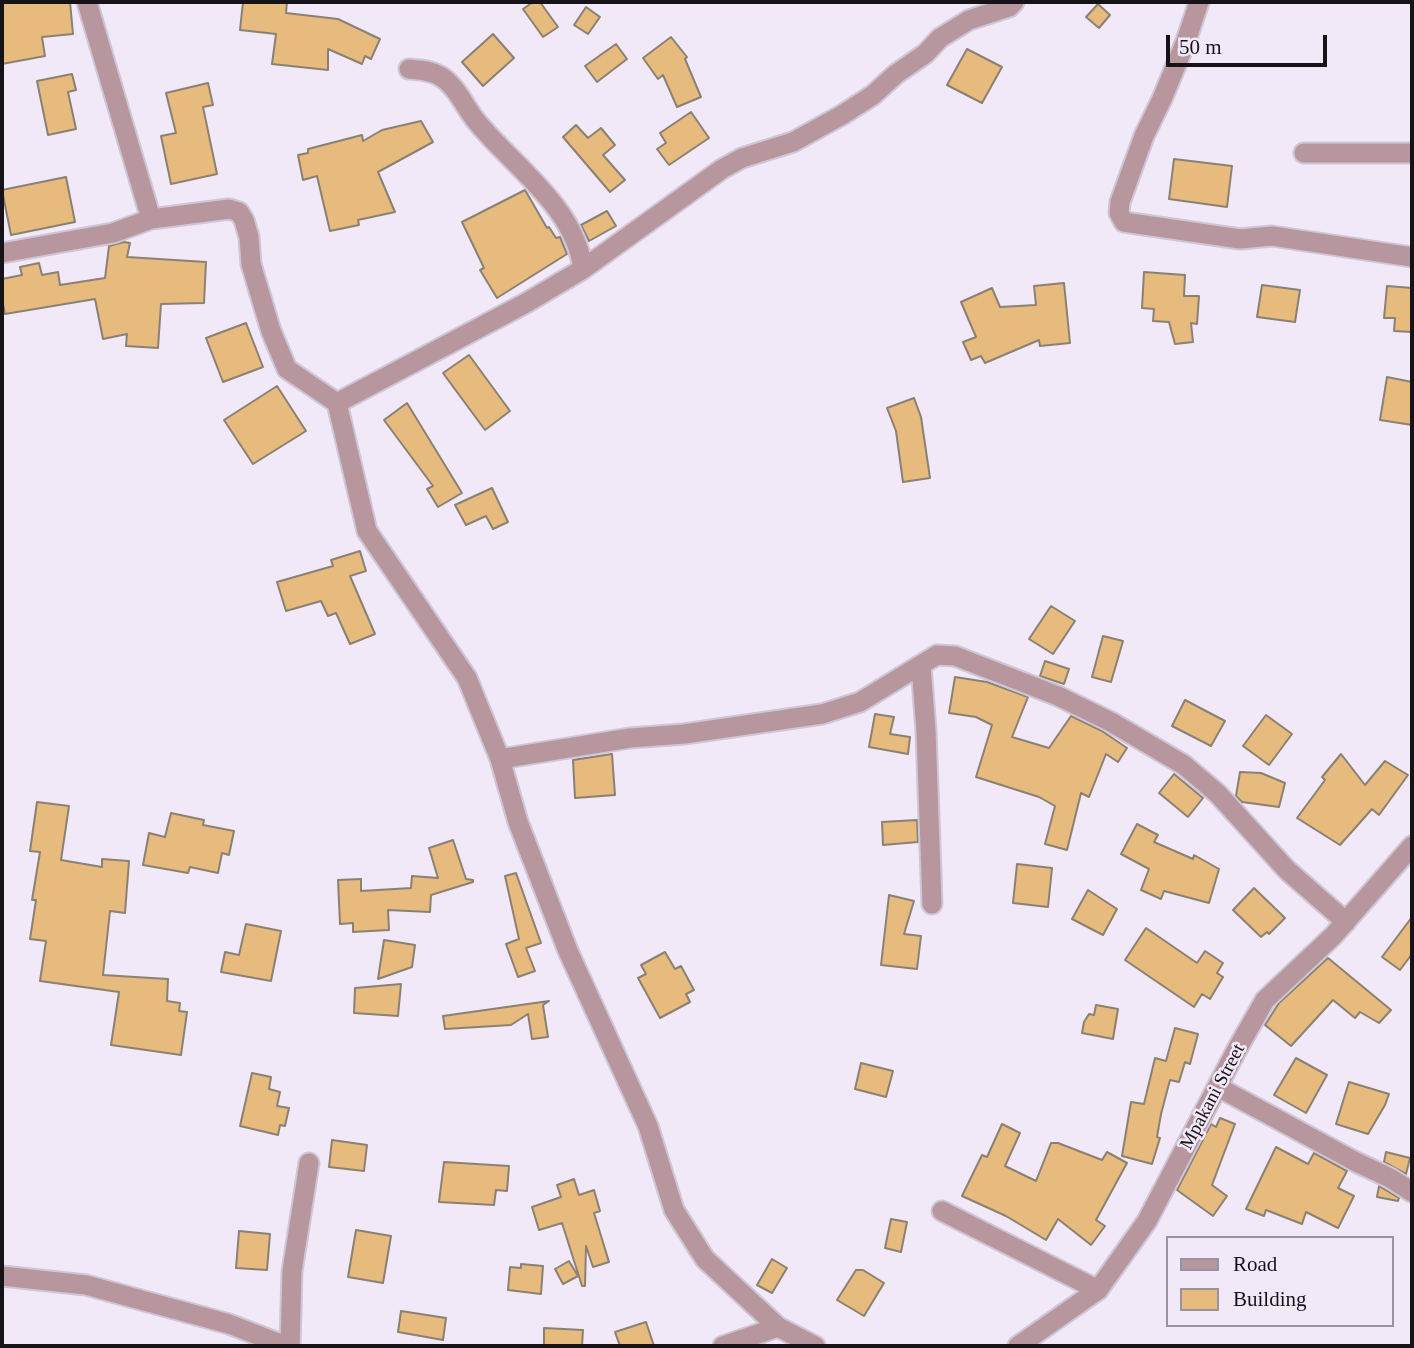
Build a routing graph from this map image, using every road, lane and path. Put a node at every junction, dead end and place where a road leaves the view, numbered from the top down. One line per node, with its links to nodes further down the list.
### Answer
1 (87, 2): 7 (street)
2 (1014, 2): 10 (street)
3 (1199, 2): 9 (street)
4 (409, 69): 10 (street)
5 (1304, 153): 6 (street)
6 (1412, 153)
7 (150, 219): 8 (street); 11 (street)
8 (2, 253)
9 (1412, 257)
10 (583, 269): 11 (street)
11 (337, 404): 13 (street)
12 (920, 666): 13 (street); 15 (street); 16 (street)
13 (500, 759): 23 (street)
14 (1412, 846): 16 (street, Mpakani Street)
15 (932, 904)
16 (1346, 922): 17 (street, Mpakani Street)
17 (1218, 1087): 19 (street); 22 (street, Mpakani Street)
18 (309, 1163): 24 (street)
19 (1412, 1192)
20 (942, 1211): 22 (street)
21 (2, 1276): 24 (street)
22 (1098, 1290): 27 (street, Mpakani Street)
23 (778, 1327): 25 (street); 26 (street)
24 (288, 1346)
25 (723, 1346)
26 (815, 1346)
27 (1018, 1346)

